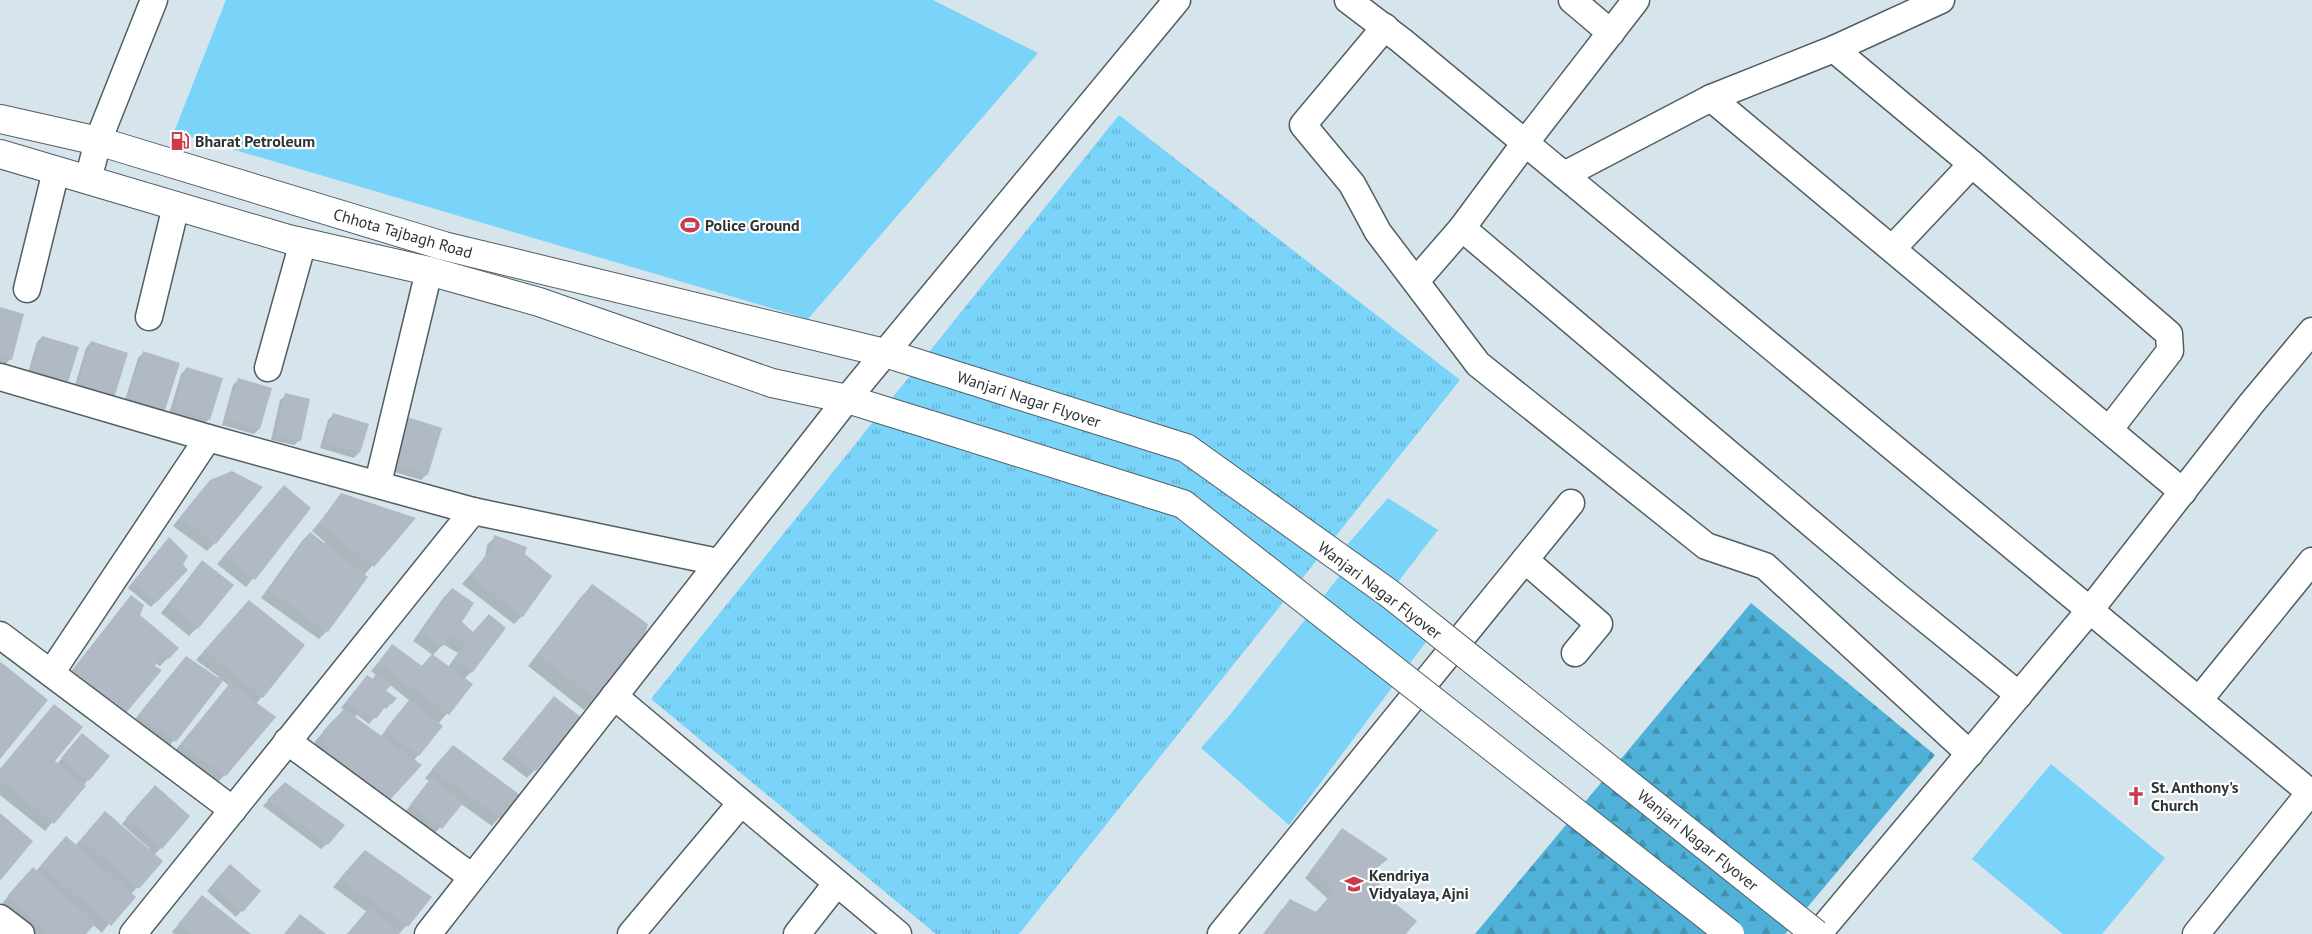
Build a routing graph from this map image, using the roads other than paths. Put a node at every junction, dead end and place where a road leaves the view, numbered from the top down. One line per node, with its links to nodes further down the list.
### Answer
1 (154, 0): 12 (street)
2 (1177, 0): 28 (street)
3 (1348, 0): 7 (street)
4 (1572, 0): 8 (street)
5 (1636, 0): 8 (street)
6 (1941, 0): 9 (street)
7 (1385, 27): 13 (street); 24 (street)
8 (1611, 32): 13 (street)
9 (1834, 49): 10 (street); 15 (street)
10 (1711, 98): 17 (street); 22 (street)
11 (0, 119): 12 (main road, Chhota Tajbagh Road)
12 (98, 141): 18 (street); 28 (main road, Chhota Tajbagh Road)
13 (1525, 143): 17 (street); 20 (street)
14 (0, 154): 16 (main road)
15 (1972, 164): 22 (street); 32 (street)
16 (56, 171): 18 (main road); 25 (street)
17 (1564, 175): 41 (street)
18 (88, 180): 19 (main road)
19 (176, 206): 21 (main road); 26 (street)
20 (1462, 228): 24 (street); 45 (street)
21 (302, 242): 23 (main road); 29 (street)
22 (1893, 248): 32 (street)
23 (429, 271): 31 (main road); 34 (street)
24 (1416, 281): 49 (street)
25 (27, 289)
26 (149, 317)
27 (2312, 332): 35 (street)
28 (885, 353): 31 (street); 64 (main road, Wanjari Nagar Flyover, bridge)
29 (268, 368)
30 (0, 377): 33 (street)
31 (847, 399): 40 (street); 63 (main road, bridge)
32 (2109, 430): 35 (street)
33 (208, 438): 34 (street); 44 (street)
34 (378, 483): 37 (street)
35 (2183, 492): 41 (street)
36 (1571, 503): 38 (street)
37 (473, 511): 40 (street); 48 (street)
38 (1525, 560): 43 (street); 62 (street)
39 (2312, 561): 47 (street)
40 (718, 562): 46 (street)
41 (2090, 610): 45 (street); 47 (street)
42 (0, 635): 44 (street)
43 (1575, 653)
44 (51, 673): 52 (street)
45 (2019, 695): 49 (street)
46 (614, 696): 51 (street); 53 (street)
47 (2199, 700): 50 (street)
48 (287, 741): 52 (street); 53 (street)
49 (1970, 754): 64 (street)
50 (2311, 792): 65 (street)
51 (741, 803): 54 (street); 59 (street)
52 (233, 810): 57 (street)
53 (472, 877): 58 (street)
54 (838, 884): 60 (street); 61 (street)
55 (0, 918): 56 (street)
56 (21, 934)
57 (133, 934)
58 (428, 934)
59 (631, 934)
60 (797, 934)
61 (898, 934)
62 (1221, 934)
63 (1730, 934)
64 (1817, 934)
65 (2196, 934)

